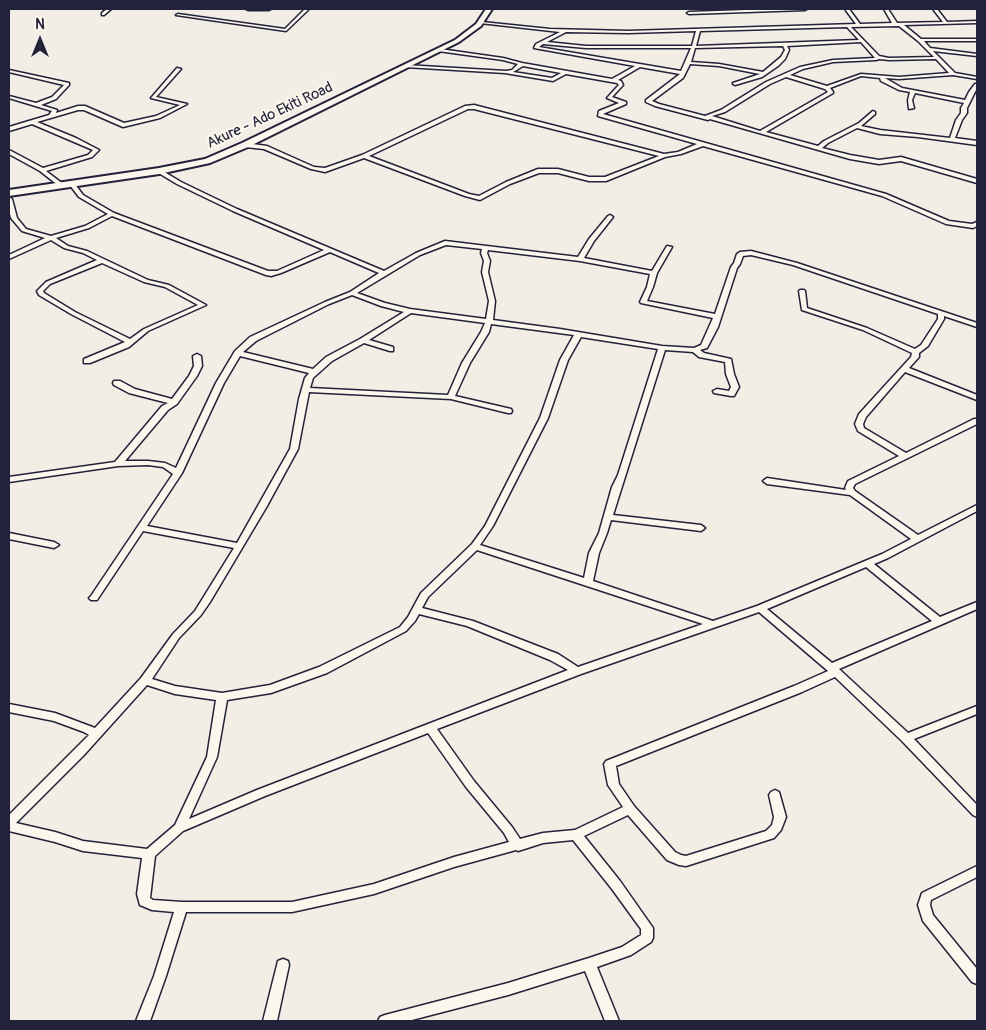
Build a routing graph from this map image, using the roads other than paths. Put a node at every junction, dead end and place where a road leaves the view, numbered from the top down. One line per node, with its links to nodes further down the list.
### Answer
1 (109, 9): 12 (street)
2 (248, 9): 3 (street)
3 (269, 9)
4 (307, 9): 13 (street)
5 (489, 9): 15 (main road, Akure - Ado Ekiti Road)
6 (805, 9): 10 (street)
7 (846, 9): 20 (street)
8 (886, 9): 18 (street)
9 (935, 9): 17 (street)
10 (736, 12): 11 (street)
11 (689, 13)
12 (103, 14)
13 (178, 15)
14 (977, 22): 17 (street)
15 (482, 23): 23 (street); 31 (main road, Akure - Ado Ekiti Road)
16 (740, 23): 21 (street)
17 (946, 23): 18 (street)
18 (897, 24): 20 (street); 24 (street)
19 (848, 25): 20 (street); 21 (street); 26 (street)
20 (859, 25)
21 (744, 28): 22 (street)
22 (698, 29): 23 (street); 28 (street)
23 (564, 31): 27 (street)
24 (920, 40): 25 (street); 30 (street)
25 (977, 40)
26 (862, 41): 29 (street); 33 (street)
27 (543, 43): 28 (street); 38 (street)
28 (694, 46): 29 (street); 35 (street)
29 (785, 46): 44 (street)
30 (929, 49): 32 (street); 34 (street)
31 (440, 50): 36 (street); 37 (main road, Akure - Ado Ekiti Road)
32 (977, 55)
33 (878, 57): 34 (street); 46 (street)
34 (938, 58): 45 (street)
35 (688, 63): 43 (street); 44 (street)
36 (522, 64): 41 (street); 42 (street)
37 (405, 66): 41 (street); 68 (main road, Akure - Ado Ekiti Road)
38 (641, 66): 43 (street); 49 (street)
39 (179, 69): 59 (street)
40 (9, 71): 56 (street)
41 (506, 72): 42 (street)
42 (565, 72): 49 (street)
43 (682, 73): 60 (street)
44 (764, 73): 50 (street)
45 (953, 74): 47 (street); 48 (street)
46 (785, 75): 52 (street); 60 (street)
47 (882, 77): 52 (street); 53 (street)
48 (977, 78)
49 (613, 81): 67 (street)
50 (735, 84)
51 (976, 87): 55 (street)
52 (827, 88): 64 (street)
53 (913, 92): 55 (street); 57 (street)
54 (9, 97): 56 (street)
55 (966, 102): 65 (street)
56 (36, 104): 59 (street)
57 (911, 108)
58 (873, 113): 62 (street)
59 (52, 114): 61 (street)
60 (708, 118): 64 (street)
61 (33, 122): 63 (street); 74 (street)
62 (856, 126): 65 (street); 69 (street)
63 (9, 129)
64 (762, 132): 69 (street)
65 (952, 139): 66 (street)
66 (977, 143)
67 (702, 144): 73 (street); 83 (street)
68 (245, 145): 72 (street); 75 (main road, Akure - Ado Ekiti Road)
69 (820, 148): 76 (street)
70 (9, 152): 71 (street)
71 (12, 156): 74 (street)
72 (364, 156): 73 (street); 73 (street)
73 (664, 156)
74 (42, 170): 78 (street)
75 (158, 171): 77 (main road, Akure - Ado Ekiti Road); 89 (street)
76 (977, 181)
77 (72, 184): 78 (main road, Akure - Ado Ekiti Road); 81 (street)
78 (60, 185): 79 (main road, Akure - Ado Ekiti Road)
79 (9, 193)
80 (9, 199): 84 (street)
81 (112, 214): 84 (street); 89 (street)
82 (610, 217): 91 (street)
83 (977, 224)
84 (51, 238): 86 (street); 92 (street)
85 (669, 247): 94 (street)
86 (30, 248): 88 (street); 90 (street)
87 (488, 248): 91 (street); 93 (street); 100 (street)
88 (9, 249)
89 (330, 250): 93 (street)
90 (9, 257)
91 (580, 259): 94 (street)
92 (103, 260): 103 (street); 103 (street)
93 (384, 273): 96 (street)
94 (654, 273): 99 (street)
95 (802, 291): 108 (street)
96 (352, 293): 97 (street); 109 (street)
97 (410, 311): 100 (street); 104 (street)
98 (940, 313): 99 (street); 101 (street); 108 (street)
99 (718, 317): 107 (street)
100 (489, 322): 102 (street); 117 (street)
101 (977, 325)
102 (578, 335): 105 (street); 138 (street)
103 (129, 340): 111 (street)
104 (362, 341): 106 (street); 113 (street)
105 (662, 348): 107 (street); 131 (street)
106 (390, 349)
107 (695, 350): 116 (street)
108 (916, 352): 112 (street)
109 (238, 353): 113 (street); 123 (street)
110 (198, 356): 119 (street)
111 (87, 361)
112 (904, 369): 118 (street); 122 (street)
113 (314, 372): 115 (street)
114 (118, 383): 119 (street)
115 (306, 390): 117 (street); 137 (street)
116 (717, 391)
117 (451, 397): 120 (street)
118 (977, 398)
119 (174, 402): 124 (street)
120 (508, 411)
121 (977, 421): 122 (street)
122 (905, 456): 129 (street)
123 (183, 460): 125 (street); 126 (street)
124 (118, 464): 125 (street); 127 (street)
125 (165, 465): 126 (street)
126 (178, 473): 132 (street)
127 (9, 479)
128 (767, 482): 129 (street)
129 (852, 493): 135 (street)
130 (977, 508): 135 (street)
131 (608, 517): 133 (street); 140 (street)
132 (141, 528): 137 (street); 141 (street)
133 (701, 528)
134 (9, 536): 136 (street)
135 (918, 538): 139 (street)
136 (54, 545)
137 (239, 546): 149 (street)
138 (475, 546): 140 (street); 144 (street)
139 (867, 563): 143 (street); 145 (street)
140 (588, 582): 146 (street)
141 (94, 598)
142 (977, 605): 145 (street)
143 (760, 608): 146 (street); 147 (street)
144 (416, 610): 148 (street); 150 (street)
145 (940, 622): 147 (street)
146 (714, 624): 148 (street)
147 (834, 670): 155 (street); 157 (street)
148 (577, 671): 153 (street)
149 (145, 681): 150 (street); 154 (street)
150 (222, 696): 160 (street)
151 (9, 708): 154 (street)
152 (977, 710): 155 (street)
153 (430, 727): 160 (street); 162 (street)
154 (95, 734): 159 (street)
155 (906, 738): 158 (street)
156 (775, 794): 157 (street)
157 (630, 809): 161 (street)
158 (977, 812)
159 (9, 824): 163 (street)
160 (179, 828): 163 (street)
161 (576, 835): 162 (street); 166 (street)
162 (518, 846): 165 (street)
163 (149, 854): 165 (street)
164 (977, 872): 168 (street)
165 (182, 907): 169 (street)
166 (589, 964): 171 (street); 172 (street)
167 (283, 965): 170 (street)
168 (977, 978)
169 (143, 1021)
170 (270, 1021)
171 (385, 1021)
172 (612, 1021)

